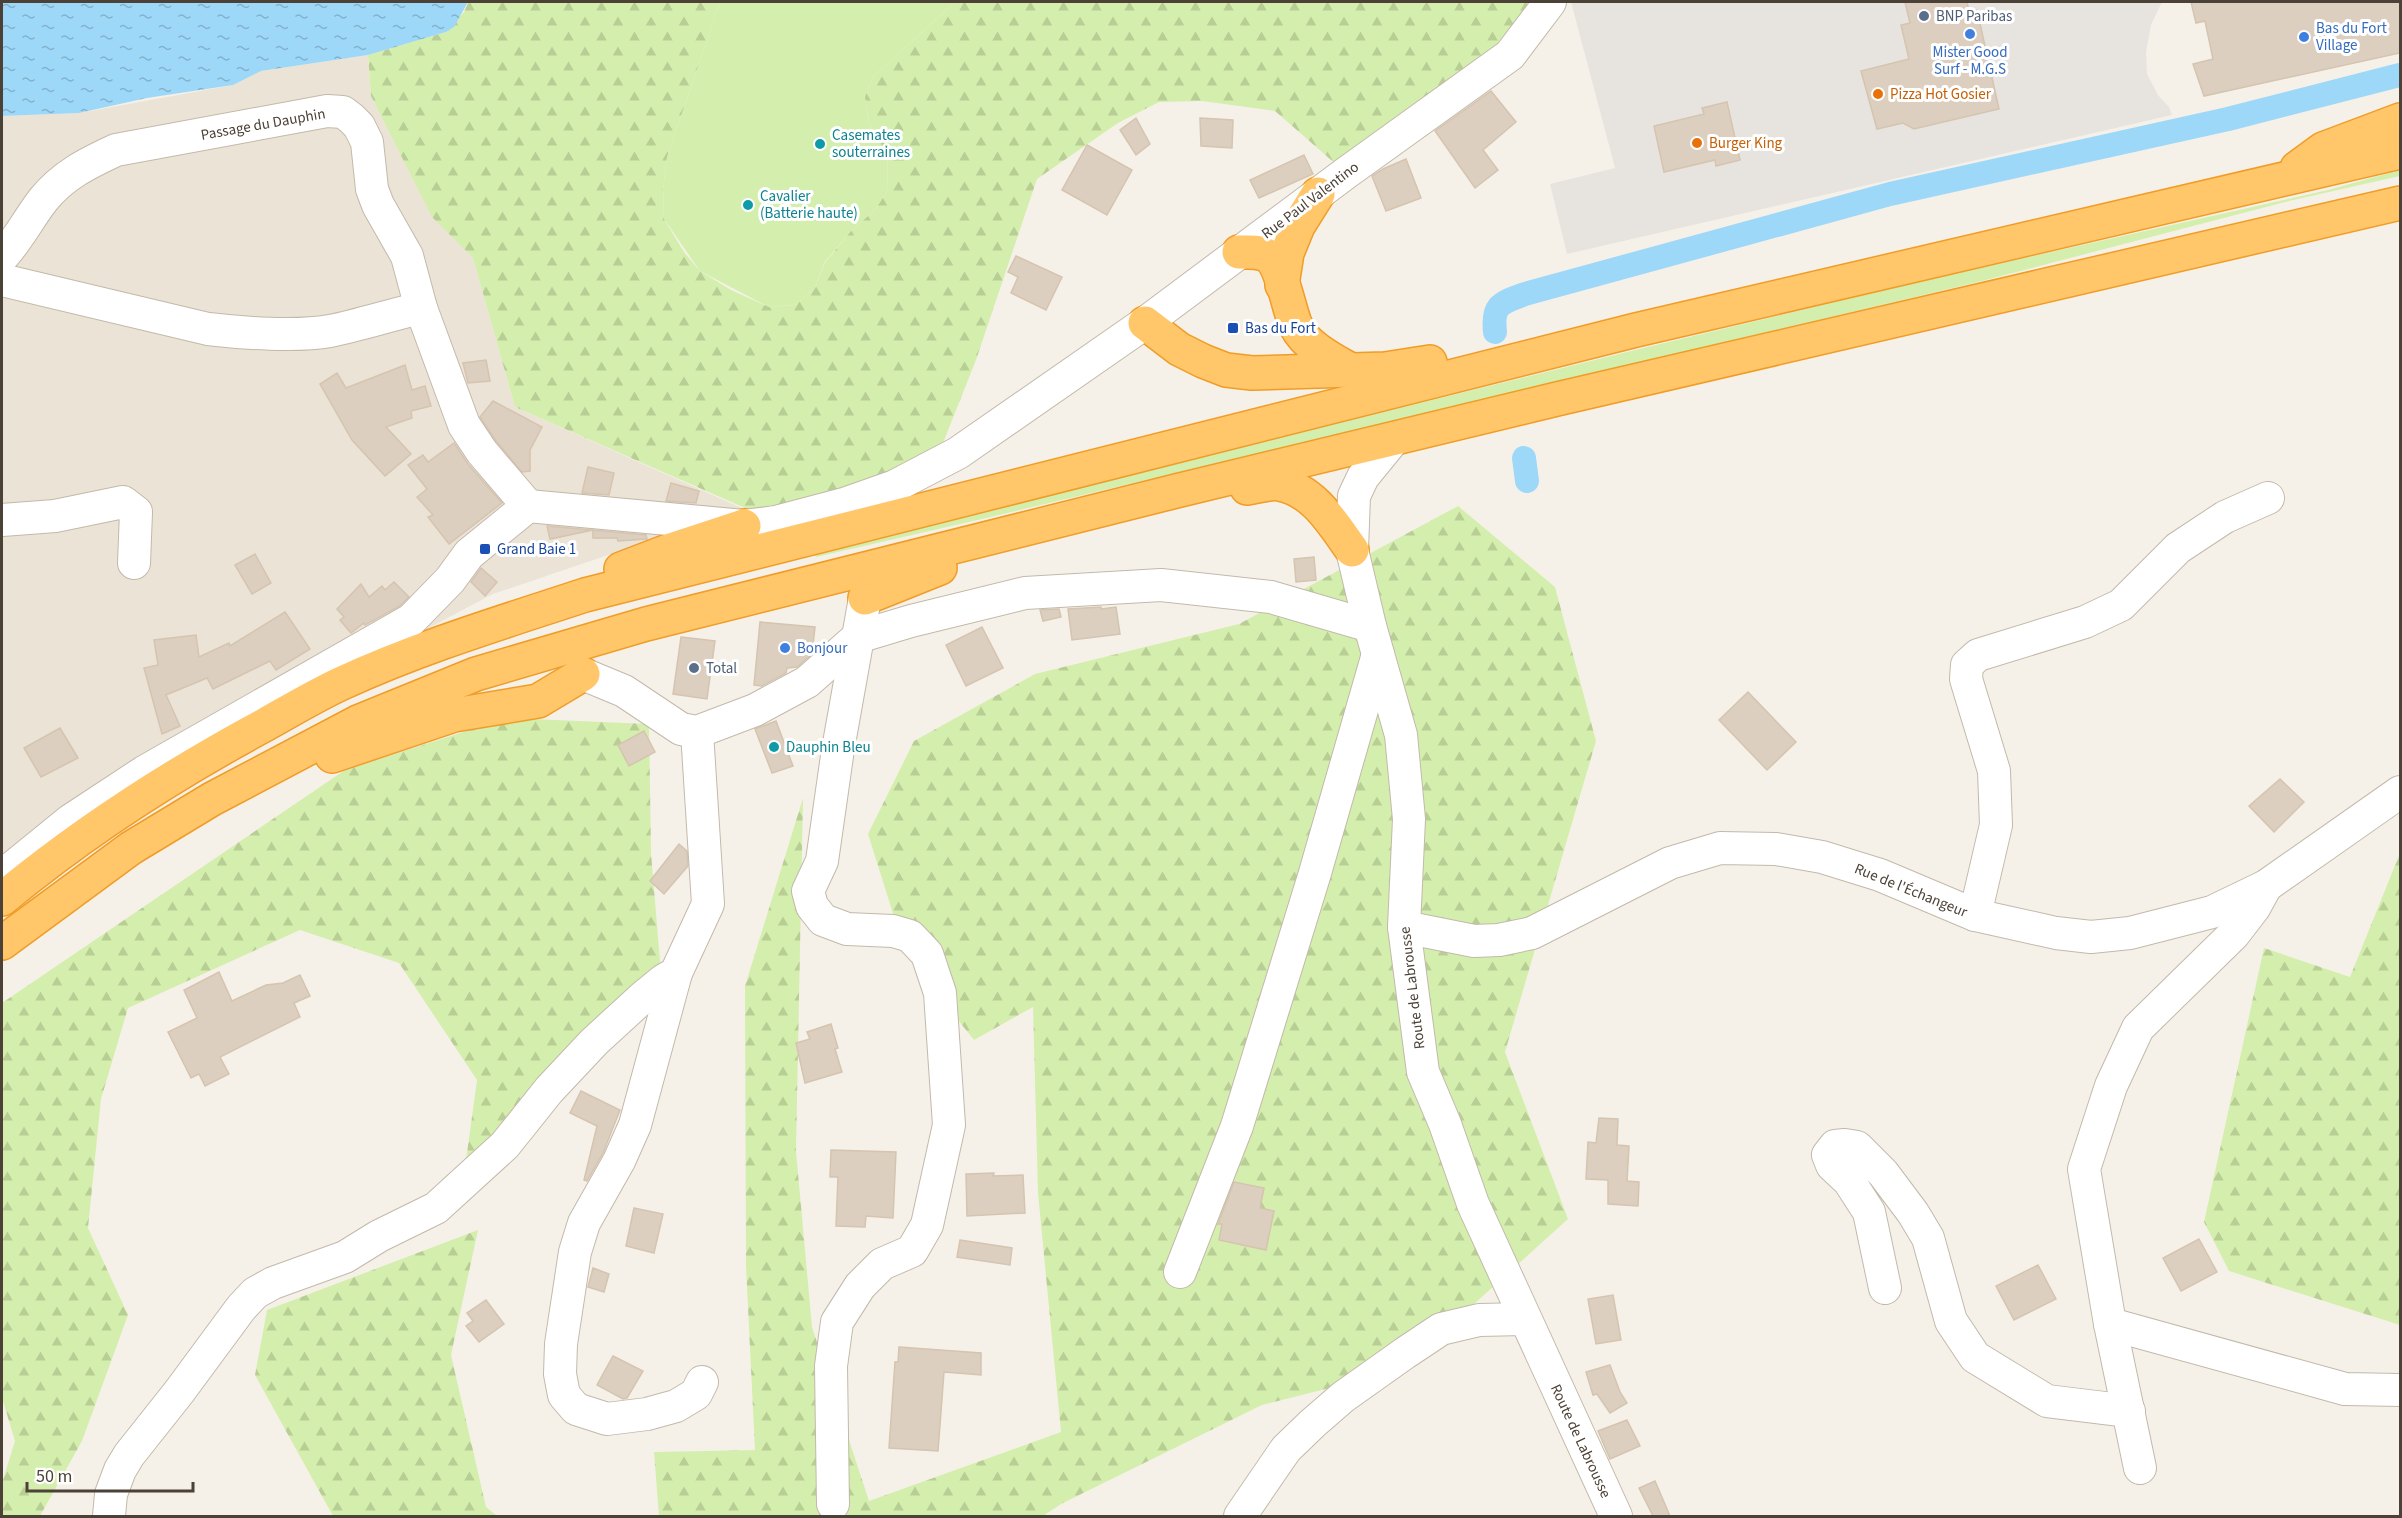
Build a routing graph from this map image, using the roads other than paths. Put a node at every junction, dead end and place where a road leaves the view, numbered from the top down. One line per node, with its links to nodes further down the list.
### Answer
1 (1550, 2): 5 (street, Rue Paul Valentino)
2 (2400, 120): 4 (highway)
3 (2400, 152): 4 (highway)
4 (2277, 182): 13 (highway)
5 (1318, 194): 7 (street, Rue Paul Valentino); 10 (highway)
6 (2400, 203): 15 (highway)
7 (1239, 252): 10 (highway); 12 (street, Rue Paul Valentino)
8 (2, 256): 11 (street, Passage du Dauphin)
9 (2, 280): 11 (street)
10 (1282, 285): 14 (highway)
11 (421, 308): 18 (street, Passage du Dauphin)
12 (1145, 322): 14 (highway); 21 (street, Rue Paul Valentino)
13 (1636, 330): 14 (highway); 24 (highway)
14 (1348, 369)
15 (1394, 439): 16 (highway); 22 (street, Route de Labrousse)
16 (1176, 491): 19 (highway); 22 (highway)
17 (2268, 498): 35 (street)
18 (528, 506): 21 (street, Rue Paul Valentino); 32 (street)
19 (1097, 511): 25 (highway); 31 (highway)
20 (2, 520): 23 (street)
21 (744, 526): 24 (highway)
22 (1352, 550): 27 (street, Route de Labrousse)
23 (134, 563)
24 (585, 596): 34 (highway)
25 (866, 598): 26 (street)
26 (858, 637): 27 (street); 29 (street); 47 (street)
27 (1374, 639): 36 (street, Route de Labrousse); 39 (street)
28 (583, 674): 29 (street); 31 (highway)
29 (698, 732): 38 (street)
30 (2400, 792): 33 (street, Rue de l'Échangeur)
31 (212, 799): 37 (highway)
32 (2, 876)
33 (2266, 886): 35 (street, Rue de l'Échangeur); 42 (street)
34 (2, 899)
35 (1975, 915): 36 (street, Rue de l'Échangeur)
36 (1404, 927): 41 (street, Route de Labrousse)
37 (2, 943)
38 (676, 973): 43 (street); 48 (street)
39 (1180, 1272)
40 (1885, 1288): 45 (street)
41 (1524, 1319): 49 (street); 50 (street, Route de Labrousse)
42 (2110, 1324): 44 (street); 45 (street)
43 (702, 1382)
44 (2400, 1390)
45 (2129, 1411): 46 (street)
46 (2140, 1468)
47 (833, 1504)
48 (109, 1516)
49 (1240, 1516)
50 (1616, 1516)

